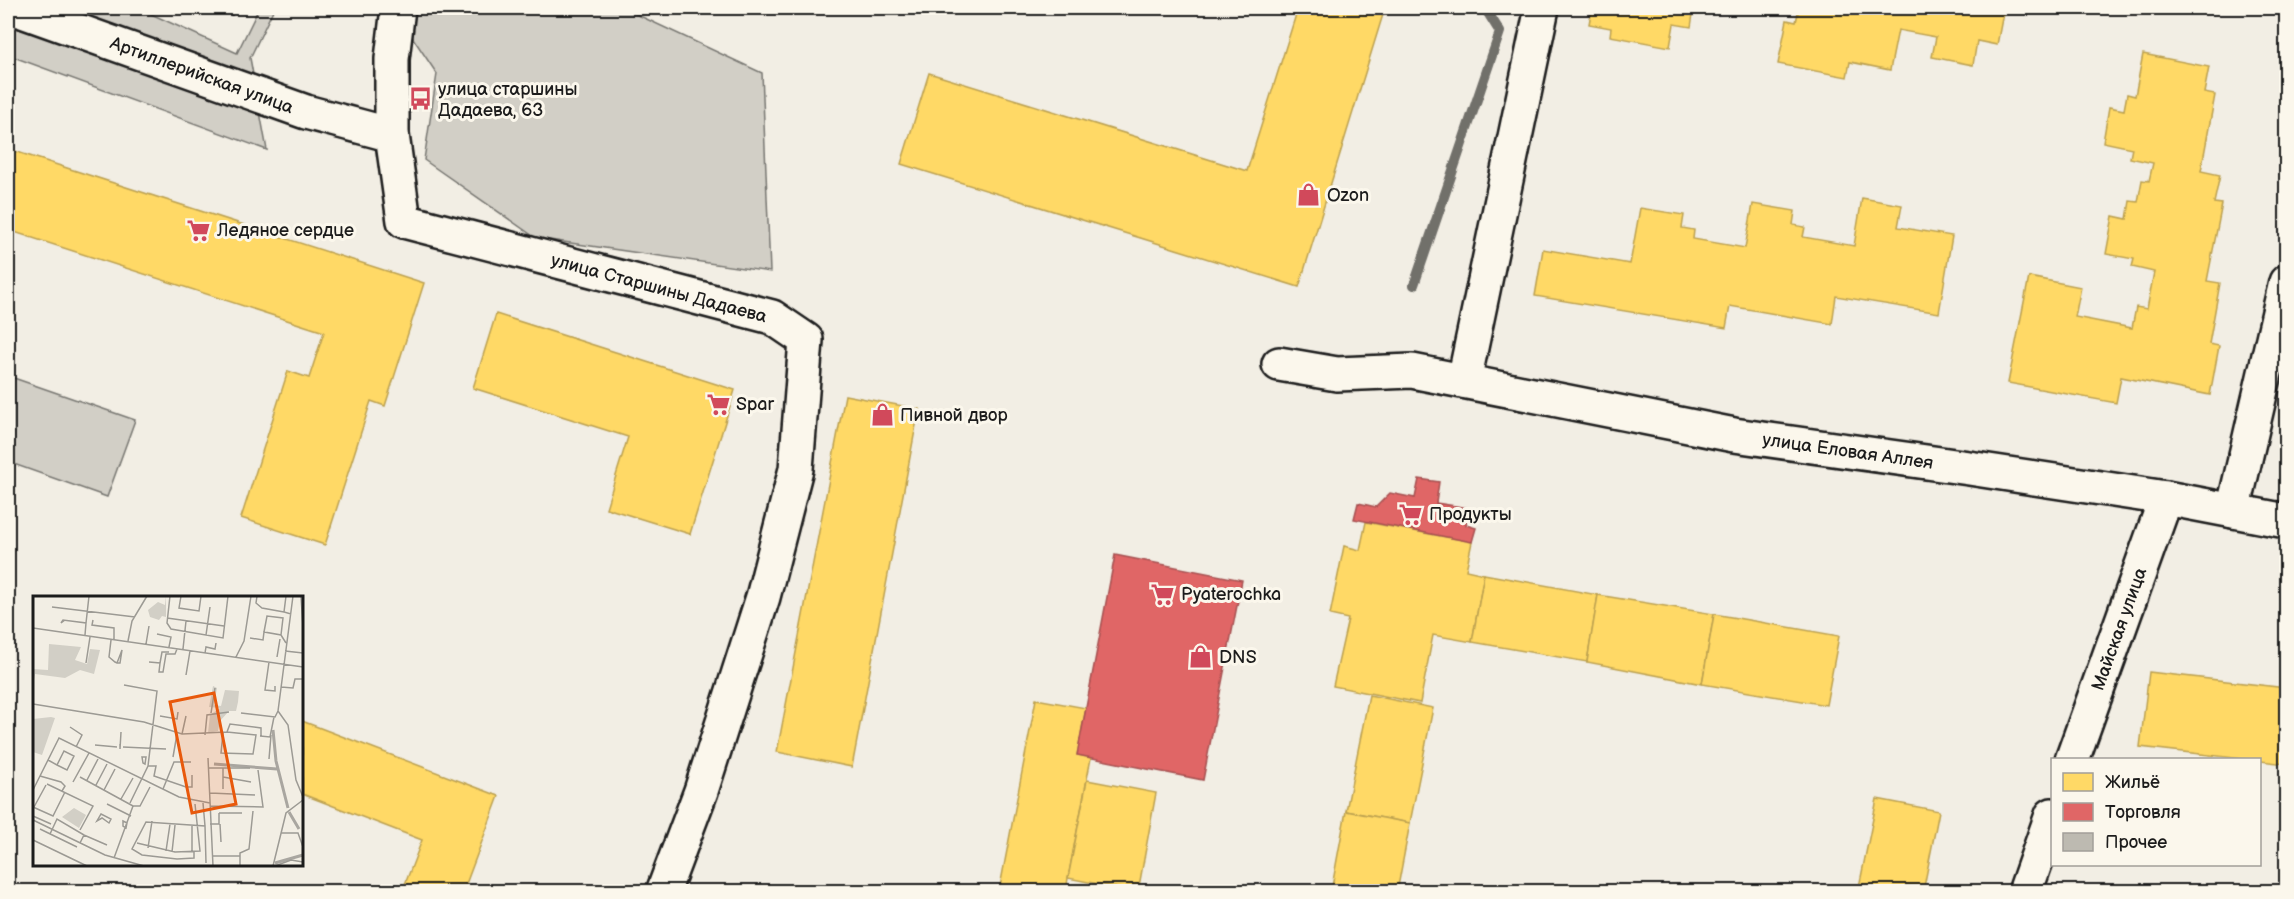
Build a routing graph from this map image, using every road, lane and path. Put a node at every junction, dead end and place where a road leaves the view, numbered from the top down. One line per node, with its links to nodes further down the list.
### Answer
1 (14, 8): 4 (street, Артиллерийская улица)
2 (398, 8): 4 (street, улица Старшины Дадаева)
3 (1542, 8): 7 (street)
4 (392, 135): 13 (street, улица Старшины Дадаева)
5 (2286, 282): 9 (street)
6 (1279, 364): 7 (street, улица Еловая Аллея)
7 (1464, 381): 8 (street, улица Еловая Аллея)
8 (2166, 498): 9 (street, улица Еловая Аллея); 11 (street, Майская улица)
9 (2233, 511): 10 (street, улица Еловая Аллея)
10 (2286, 521)
11 (2072, 758)
12 (2051, 818): 14 (street)
13 (663, 891)
14 (2025, 891)

